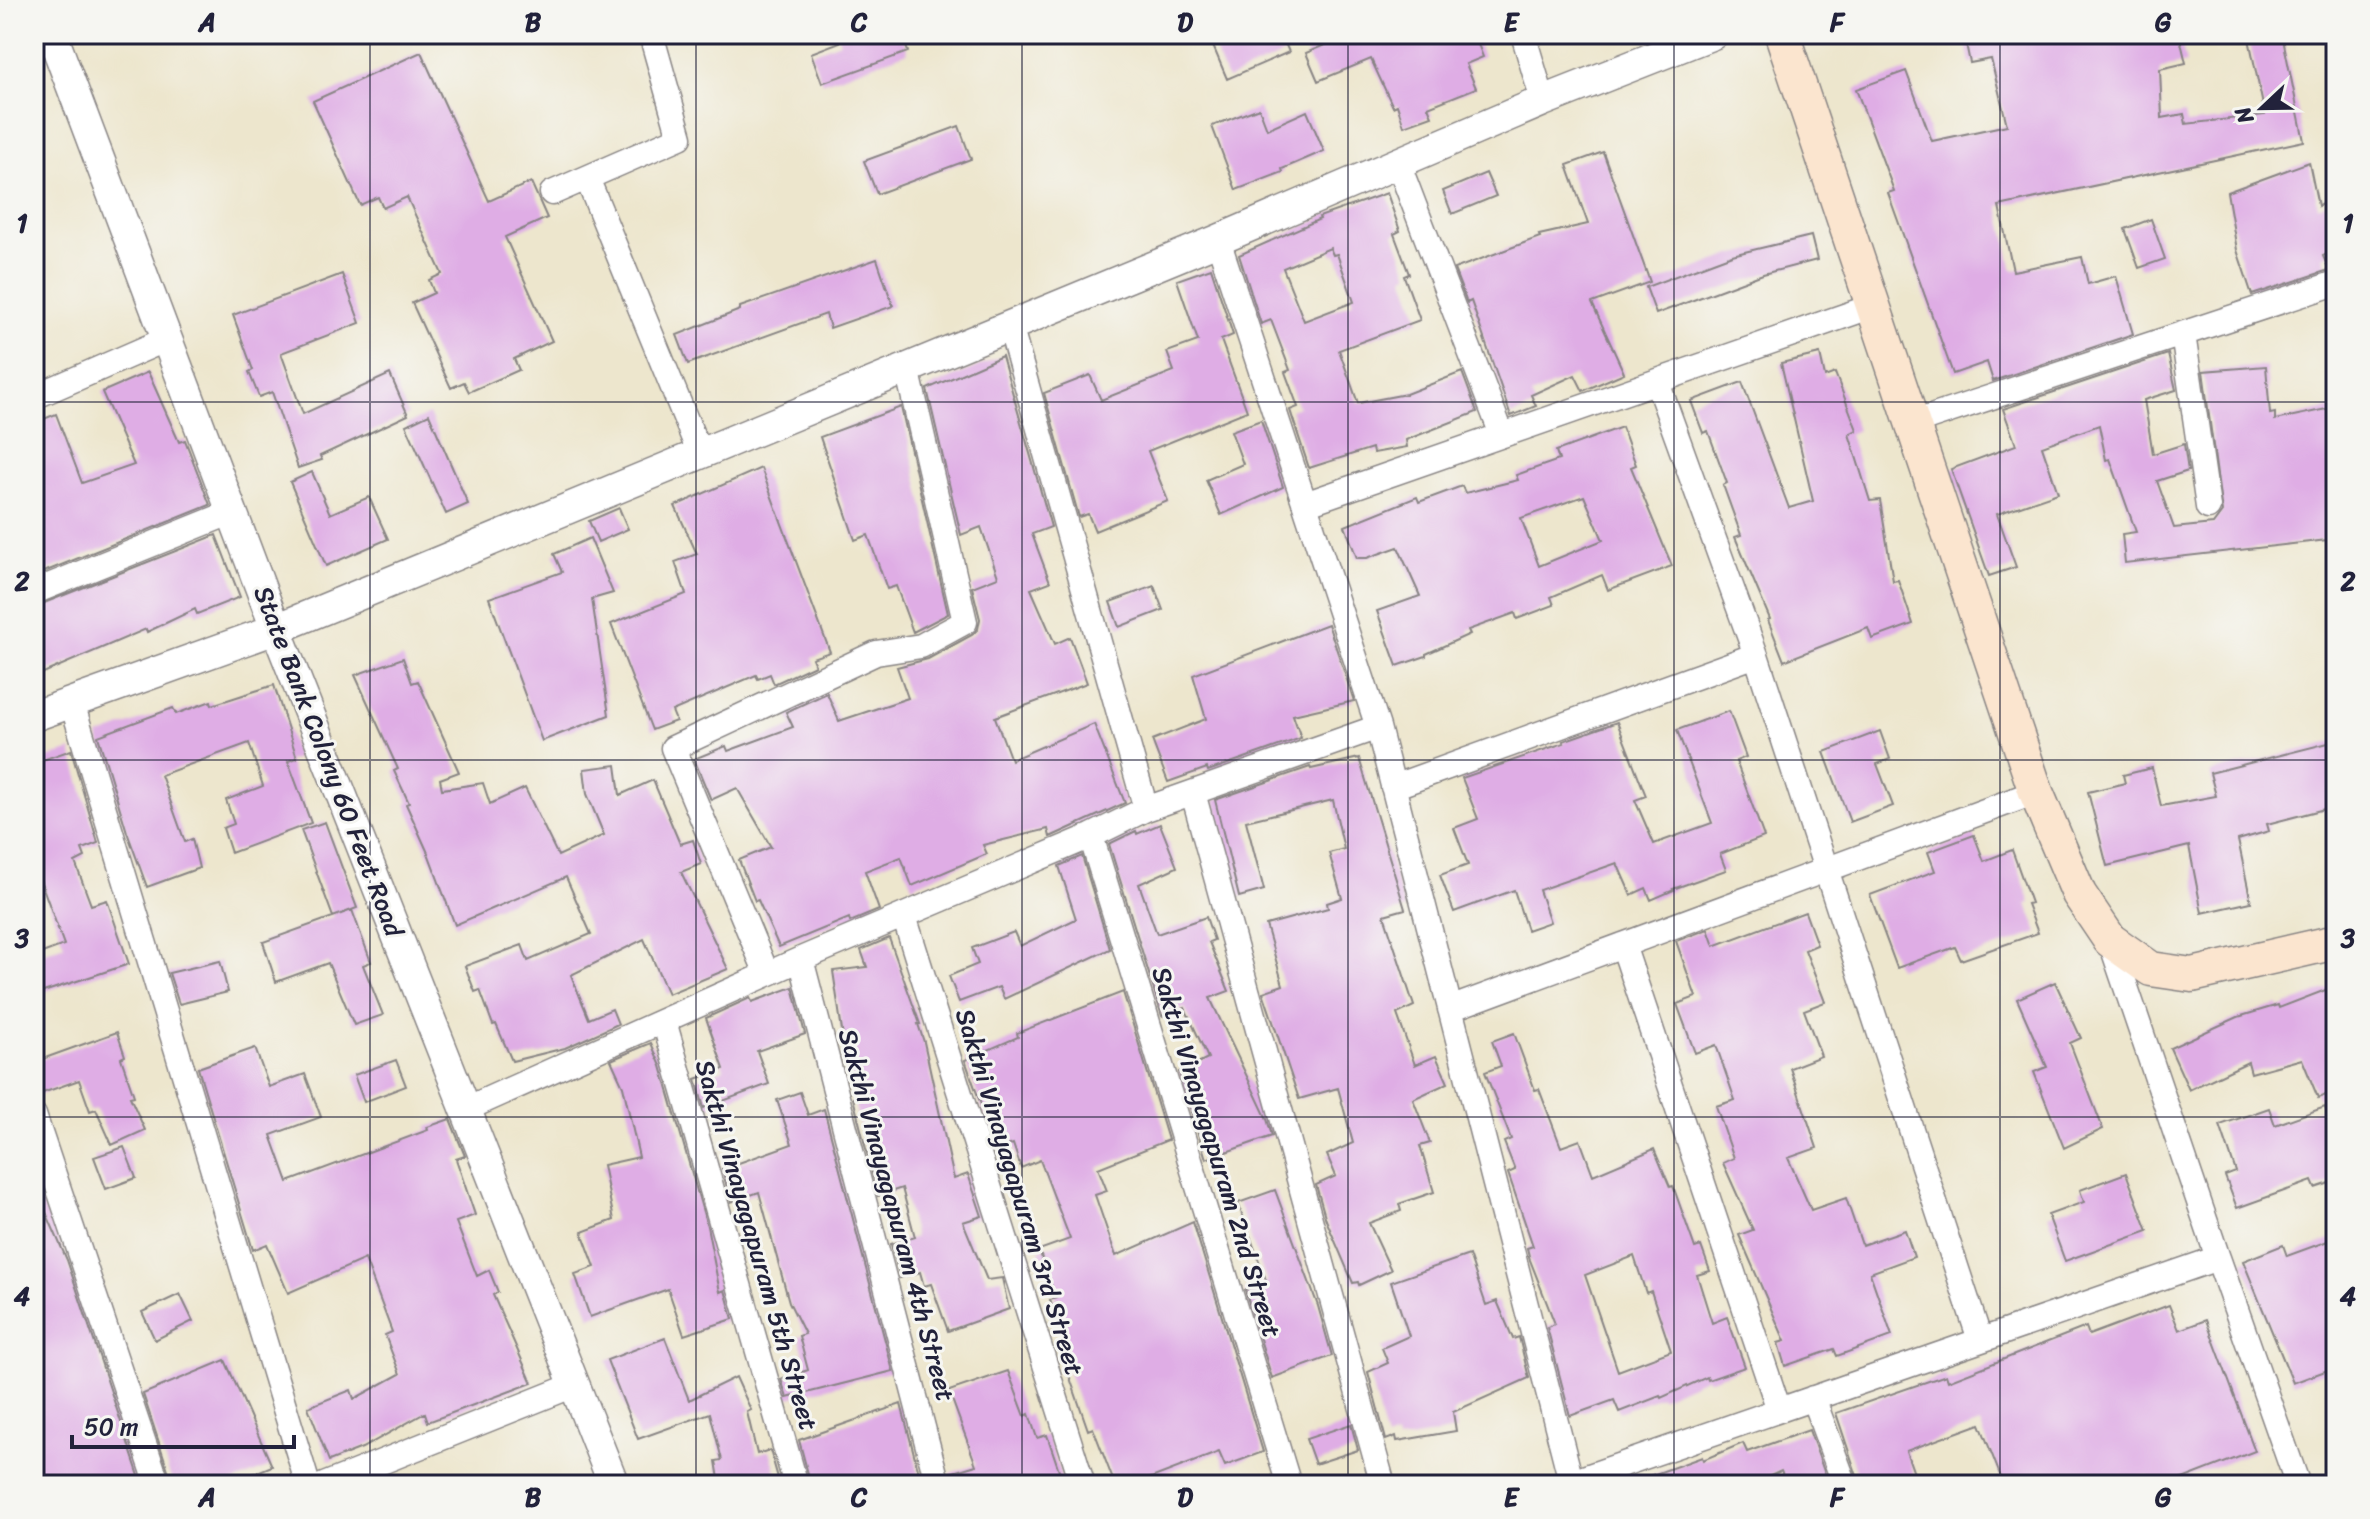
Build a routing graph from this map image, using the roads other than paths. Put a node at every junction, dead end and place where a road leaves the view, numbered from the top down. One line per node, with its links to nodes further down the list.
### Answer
1 (52, 34): 15 (street, State Bank Colony 60 Feet Road)
2 (651, 34): 8 (street)
3 (1523, 34): 6 (street)
4 (1713, 34): 6 (street)
5 (1782, 34): 12 (main road)
6 (1543, 101): 7 (street)
7 (1398, 163): 10 (street); 20 (street)
8 (587, 178): 9 (street); 21 (street)
9 (552, 193)
10 (1218, 240): 13 (street); 22 (street)
11 (2336, 283): 14 (street)
12 (1873, 306): 17 (street); 19 (main road)
13 (1010, 326): 16 (street); 34 (street)
14 (2183, 334): 19 (street); 23 (street)
15 (167, 339): 18 (street); 24 (street, State Bank Colony 60 Feet Road)
16 (907, 368): 21 (street); 42 (street)
17 (1657, 382): 20 (street); 27 (street)
18 (34, 397)
19 (1913, 423): 32 (main road)
20 (1502, 435): 22 (street)
21 (700, 454): 26 (street)
22 (1305, 504): 30 (street)
23 (2208, 507)
24 (232, 512): 25 (street); 26 (street, State Bank Colony 60 Feet Road)
25 (34, 592)
26 (276, 629): 28 (street); 45 (street, State Bank Colony 60 Feet Road)
27 (1756, 655): 31 (street); 36 (street)
28 (72, 703): 29 (street); 54 (street)
29 (34, 716)
30 (1378, 727): 31 (street); 33 (street)
31 (1393, 787): 43 (street)
32 (2036, 792): 36 (street); 38 (main road)
33 (1193, 793): 34 (street); 61 (street)
34 (1146, 809): 35 (street)
35 (1091, 836): 37 (street); 60 (street, Sakthi Vinayagapuram 2nd Street)
36 (1824, 870): 40 (street); 48 (street)
37 (904, 916): 41 (street); 59 (street, Sakthi Vinayagapuram 3rd Street)
38 (2110, 940): 39 (main road); 47 (street)
39 (2336, 942)
40 (1623, 945): 43 (street); 51 (street)
41 (801, 959): 42 (street); 58 (street, Sakthi Vinayagapuram 4th Street)
42 (767, 974): 44 (street)
43 (1450, 1009): 52 (street)
44 (664, 1021): 45 (street); 57 (street, Sakthi Vinayagapuram 5th Street)
45 (466, 1109): 49 (street, State Bank Colony 60 Feet Road)
46 (34, 1115): 53 (street)
47 (2218, 1258): 48 (street); 63 (street)
48 (1980, 1340): 50 (street)
49 (574, 1385): 55 (street); 56 (street, State Bank Colony 60 Feet Road)
50 (1813, 1398): 51 (street); 62 (street)
51 (1779, 1410): 52 (street)
52 (1568, 1484)
53 (158, 1485)
54 (308, 1485)
55 (324, 1485)
56 (614, 1485)
57 (796, 1485)
58 (938, 1485)
59 (1083, 1485)
60 (1289, 1485)
61 (1383, 1485)
62 (1845, 1485)
63 (2298, 1485)

